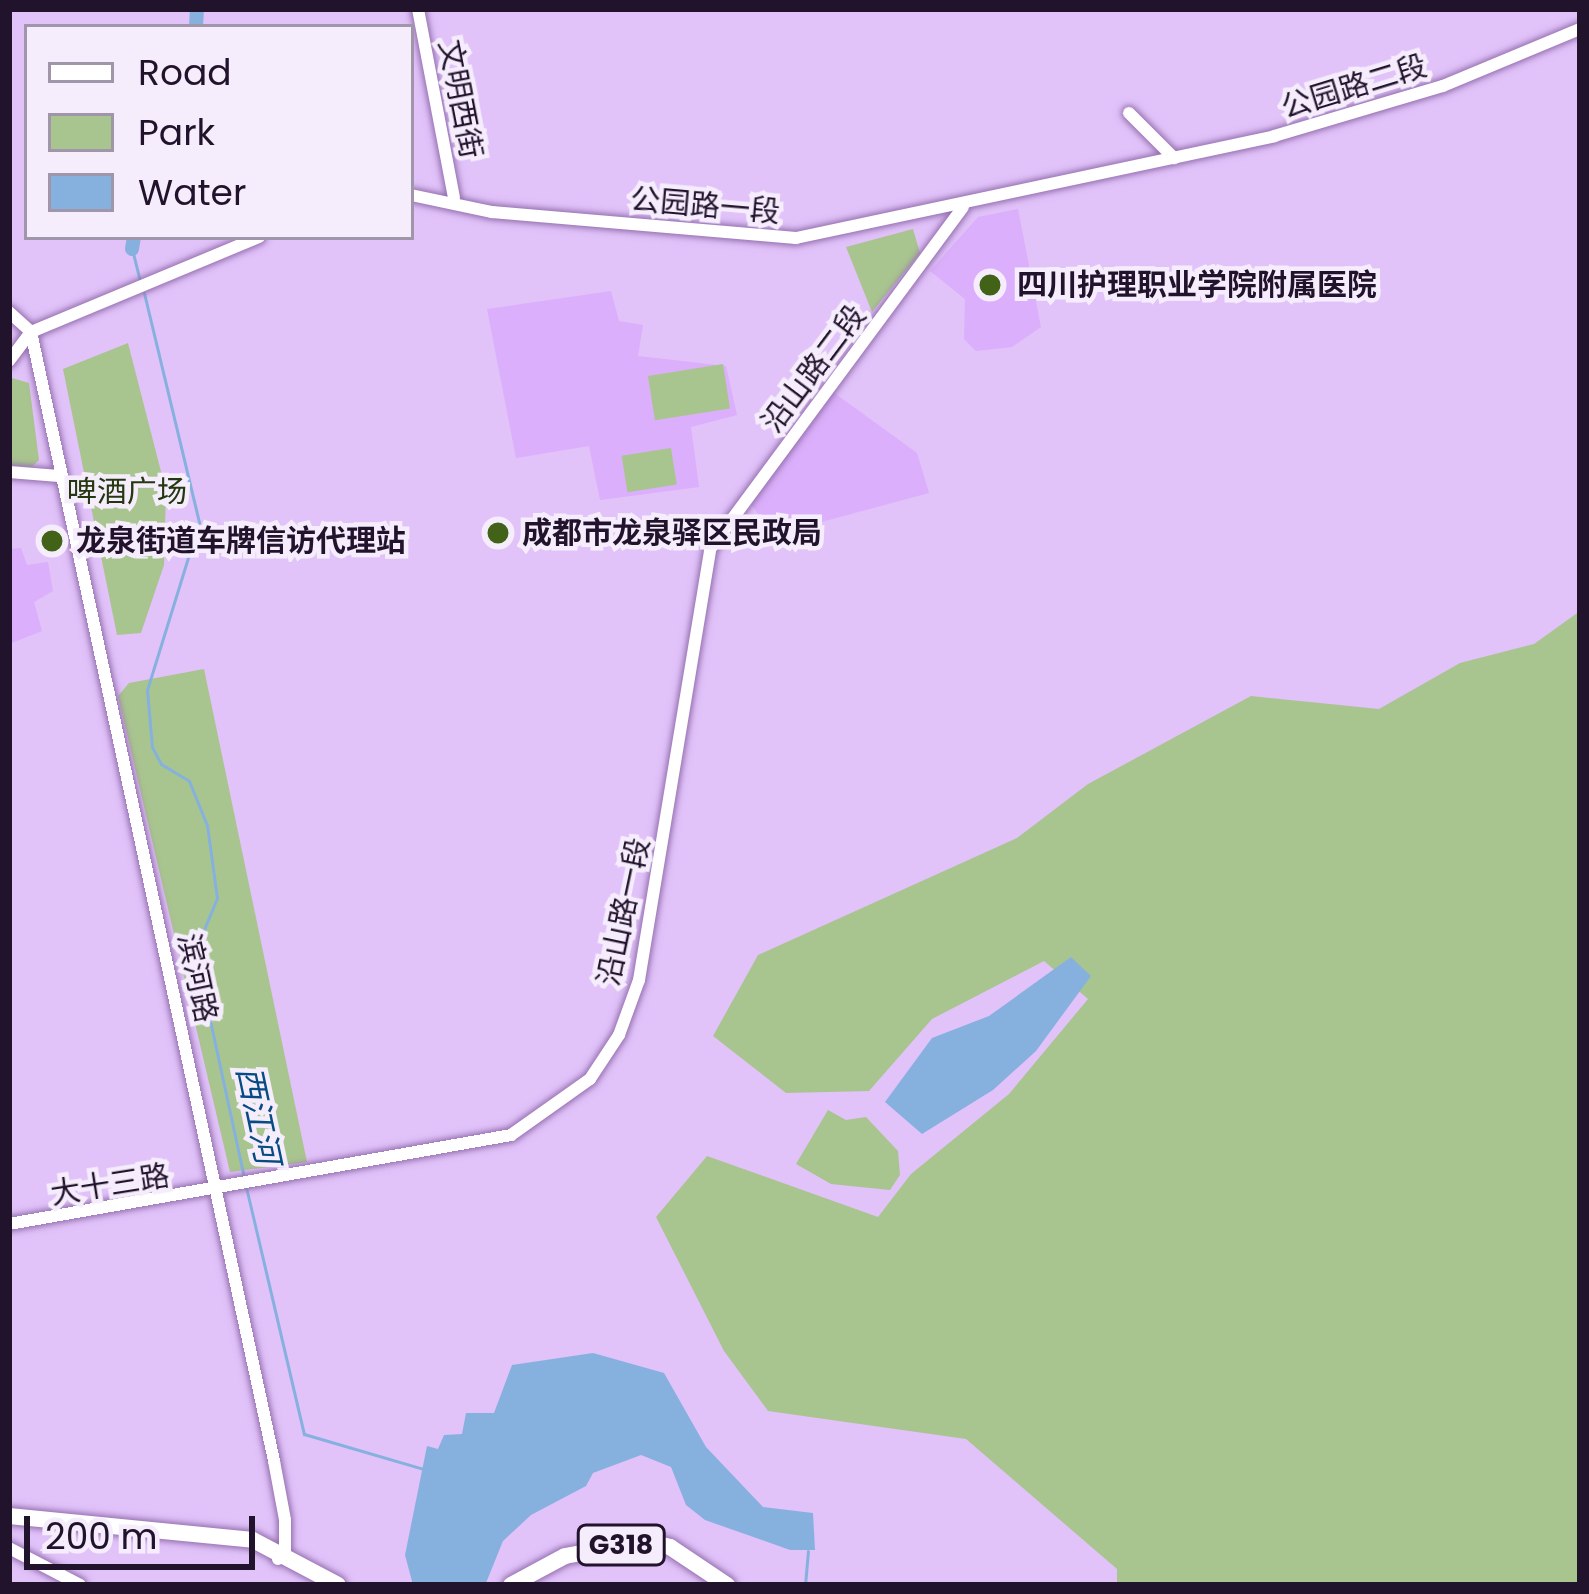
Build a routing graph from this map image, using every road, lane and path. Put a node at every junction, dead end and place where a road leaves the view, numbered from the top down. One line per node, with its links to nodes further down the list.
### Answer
1 (418, 9): 7 (street, 文明西街)
2 (1580, 28): 4 (street, 公园路二段)
3 (1129, 113): 4 (street)
4 (1175, 158): 5 (street, 公园路二段)
5 (1135, 167): 8 (street, 公园路一段)
6 (414, 195): 7 (street, 公园路一段)
7 (454, 198): 8 (street, 公园路一段)
8 (963, 207): 15 (street, 沿山路二段)
9 (251, 240): 11 (street)
10 (9, 312): 11 (street)
11 (31, 332): 12 (street); 14 (street, 滨河路)
12 (9, 361)
13 (9, 472): 14 (street)
14 (59, 476): 16 (street, 滨河路)
15 (708, 560): 16 (street, 沿山路一段)
16 (218, 1192): 17 (street, 大十三路); 21 (street, 滨河路)
17 (9, 1224)
18 (9, 1516): 21 (highway)
19 (9, 1527): 21 (highway)
20 (9, 1548): 22 (street)
21 (281, 1556): 23 (highway); 24 (highway)
22 (80, 1585)
23 (322, 1585)
24 (338, 1585)
25 (511, 1585): 26 (highway, G318)
26 (727, 1585)

